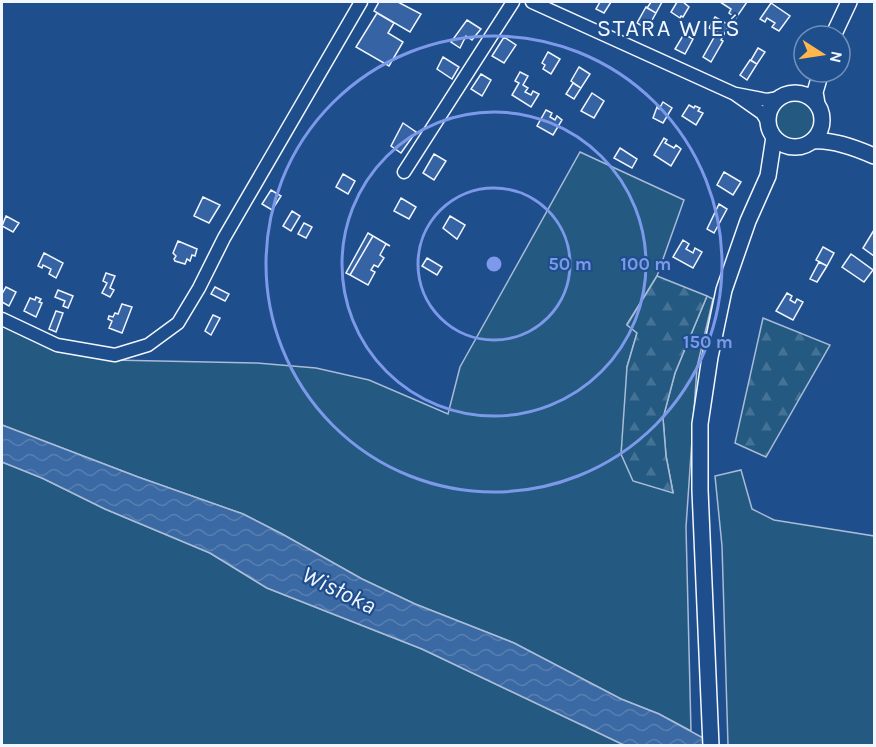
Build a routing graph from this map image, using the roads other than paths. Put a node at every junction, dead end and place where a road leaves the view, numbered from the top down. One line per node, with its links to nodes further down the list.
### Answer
1 (361, 2): 19 (street)
2 (513, 2): 17 (street)
3 (532, 2): 8 (street)
4 (849, 2): 5 (main road)
5 (839, 24)
6 (805, 84): 9 (main road)
7 (817, 84): 10 (main road)
8 (735, 93): 9 (street); 11 (street)
9 (785, 95): 10 (main road); 11 (main road)
10 (819, 111): 13 (main road); 14 (main road)
11 (767, 121): 12 (main road)
12 (774, 137): 15 (main road); 18 (main road)
13 (812, 141): 14 (main road); 15 (main road)
14 (851, 146): 16 (main road)
15 (795, 147): 18 (main road)
16 (874, 156)
17 (404, 172)
18 (768, 176): 20 (main road)
19 (2, 319)
20 (711, 746)

